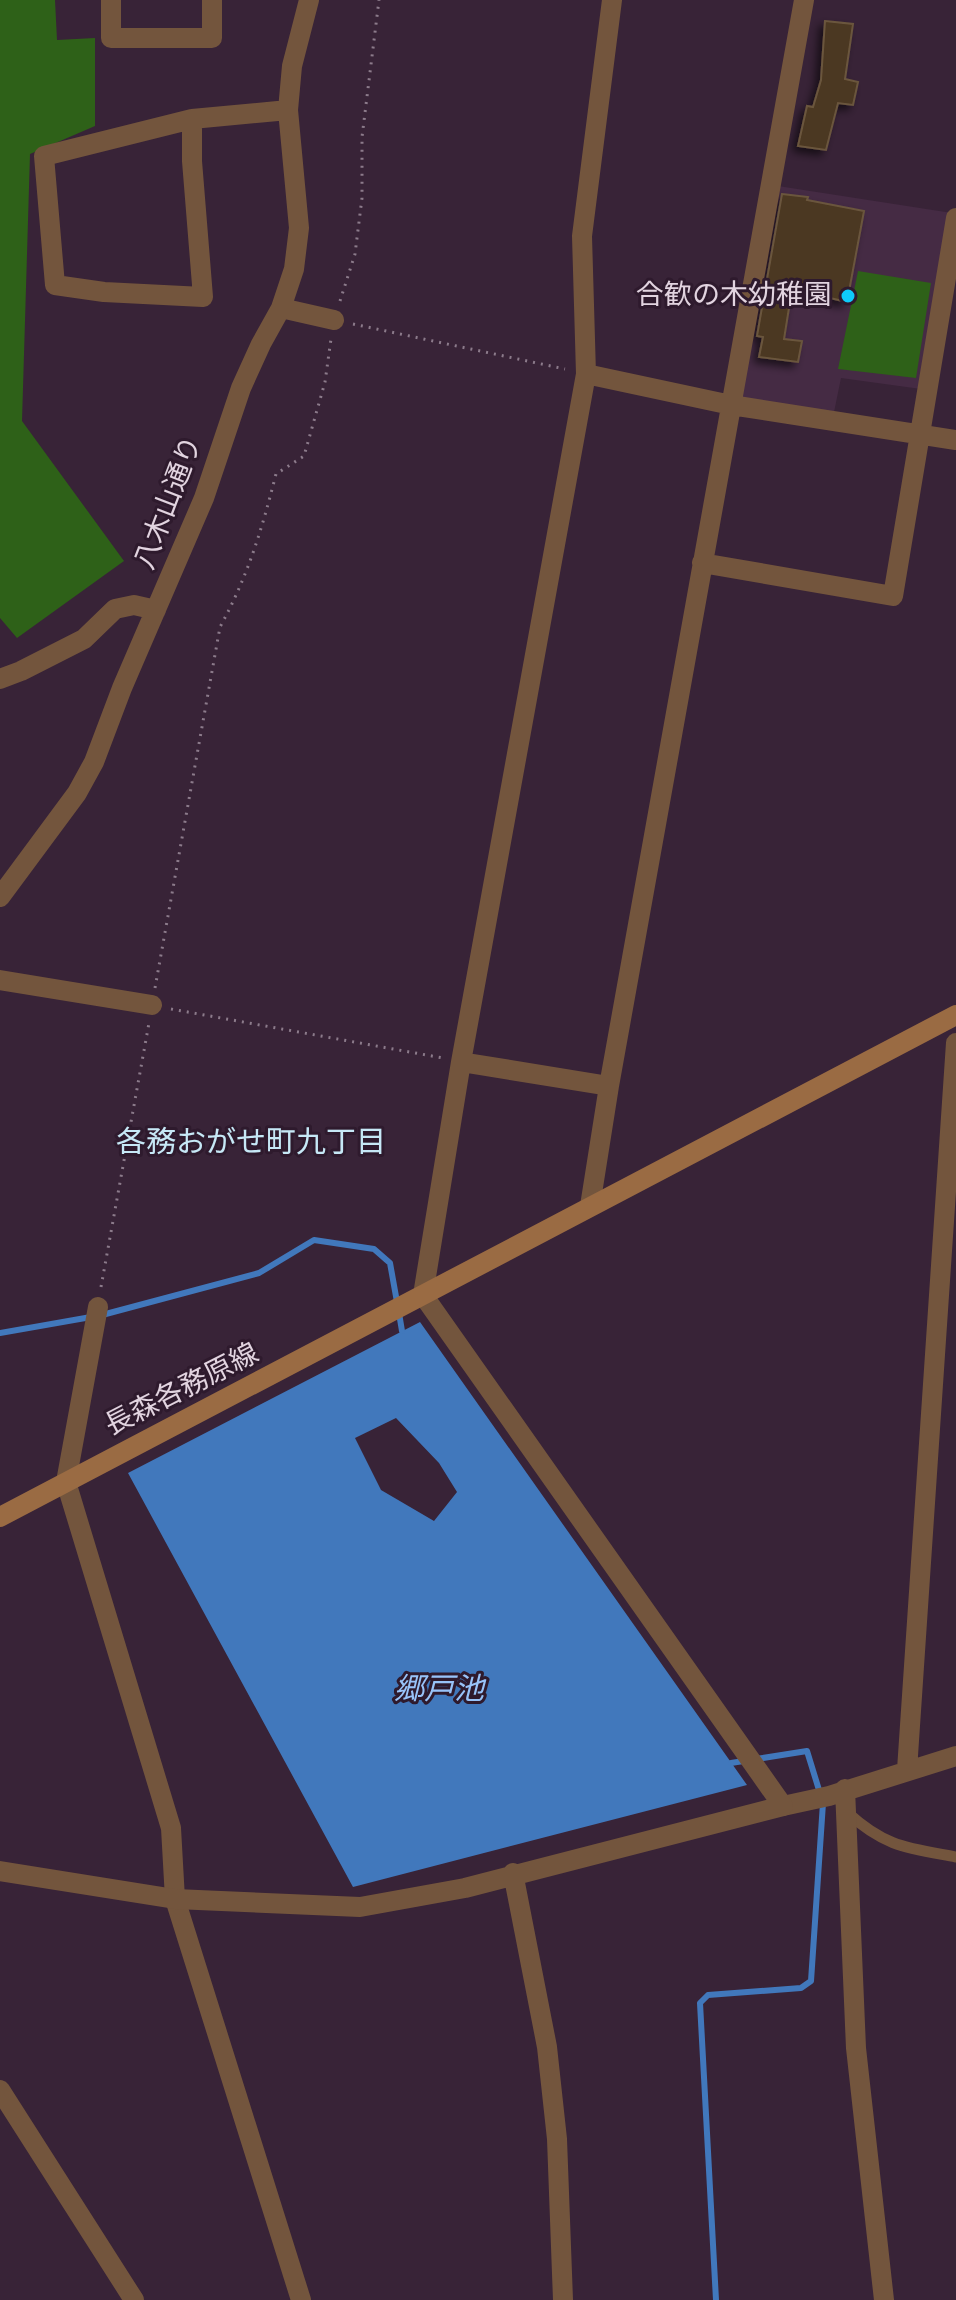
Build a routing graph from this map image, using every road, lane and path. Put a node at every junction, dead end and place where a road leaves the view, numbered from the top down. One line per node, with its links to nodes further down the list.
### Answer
1 (111, 0): 2 (street)
2 (212, 0)
3 (309, 0): 7 (street, 八木山通り)
4 (379, 0): 11 (path)
5 (612, 0): 12 (street)
6 (804, 0): 13 (street)
7 (288, 110): 8 (street); 10 (street, 八木山通り)
8 (192, 119): 8 (street)
9 (956, 218): 14 (street)
10 (281, 308): 11 (street); 17 (street, 八木山通り)
11 (334, 320): 12 (path); 21 (path)
12 (586, 374): 13 (street); 24 (street)
13 (731, 405): 14 (street); 16 (street)
14 (919, 436): 15 (street); 16 (street)
15 (956, 440)
16 (702, 563): 25 (street)
17 (156, 610): 18 (street); 19 (street, 八木山通り)
18 (0, 679)
19 (2, 893)
20 (0, 980): 21 (street)
21 (152, 1005): 24 (path); 28 (path)
22 (956, 1015): 26 (main road, 長森各務原線)
23 (956, 1043): 32 (street)
24 (461, 1062): 25 (street); 27 (street)
25 (609, 1086): 26 (street)
26 (590, 1206): 27 (main road, 長森各務原線)
27 (406, 1304): 29 (main road, 長森各務原線); 34 (street)
28 (96, 1316): 29 (street)
29 (66, 1482): 30 (main road, 長森各務原線); 39 (street)
30 (0, 1517)
31 (956, 1756): 32 (street)
32 (907, 1770): 33 (street)
33 (837, 1793): 34 (street); 35 (street)
34 (793, 1804): 38 (street)
35 (847, 1813): 36 (lane); 44 (street)
36 (956, 1857)
37 (0, 1871): 39 (street)
38 (513, 1873): 39 (street); 43 (street)
39 (175, 1899): 42 (street)
40 (0, 2090): 41 (street)
41 (134, 2300)
42 (301, 2300)
43 (563, 2300)
44 (884, 2300)

